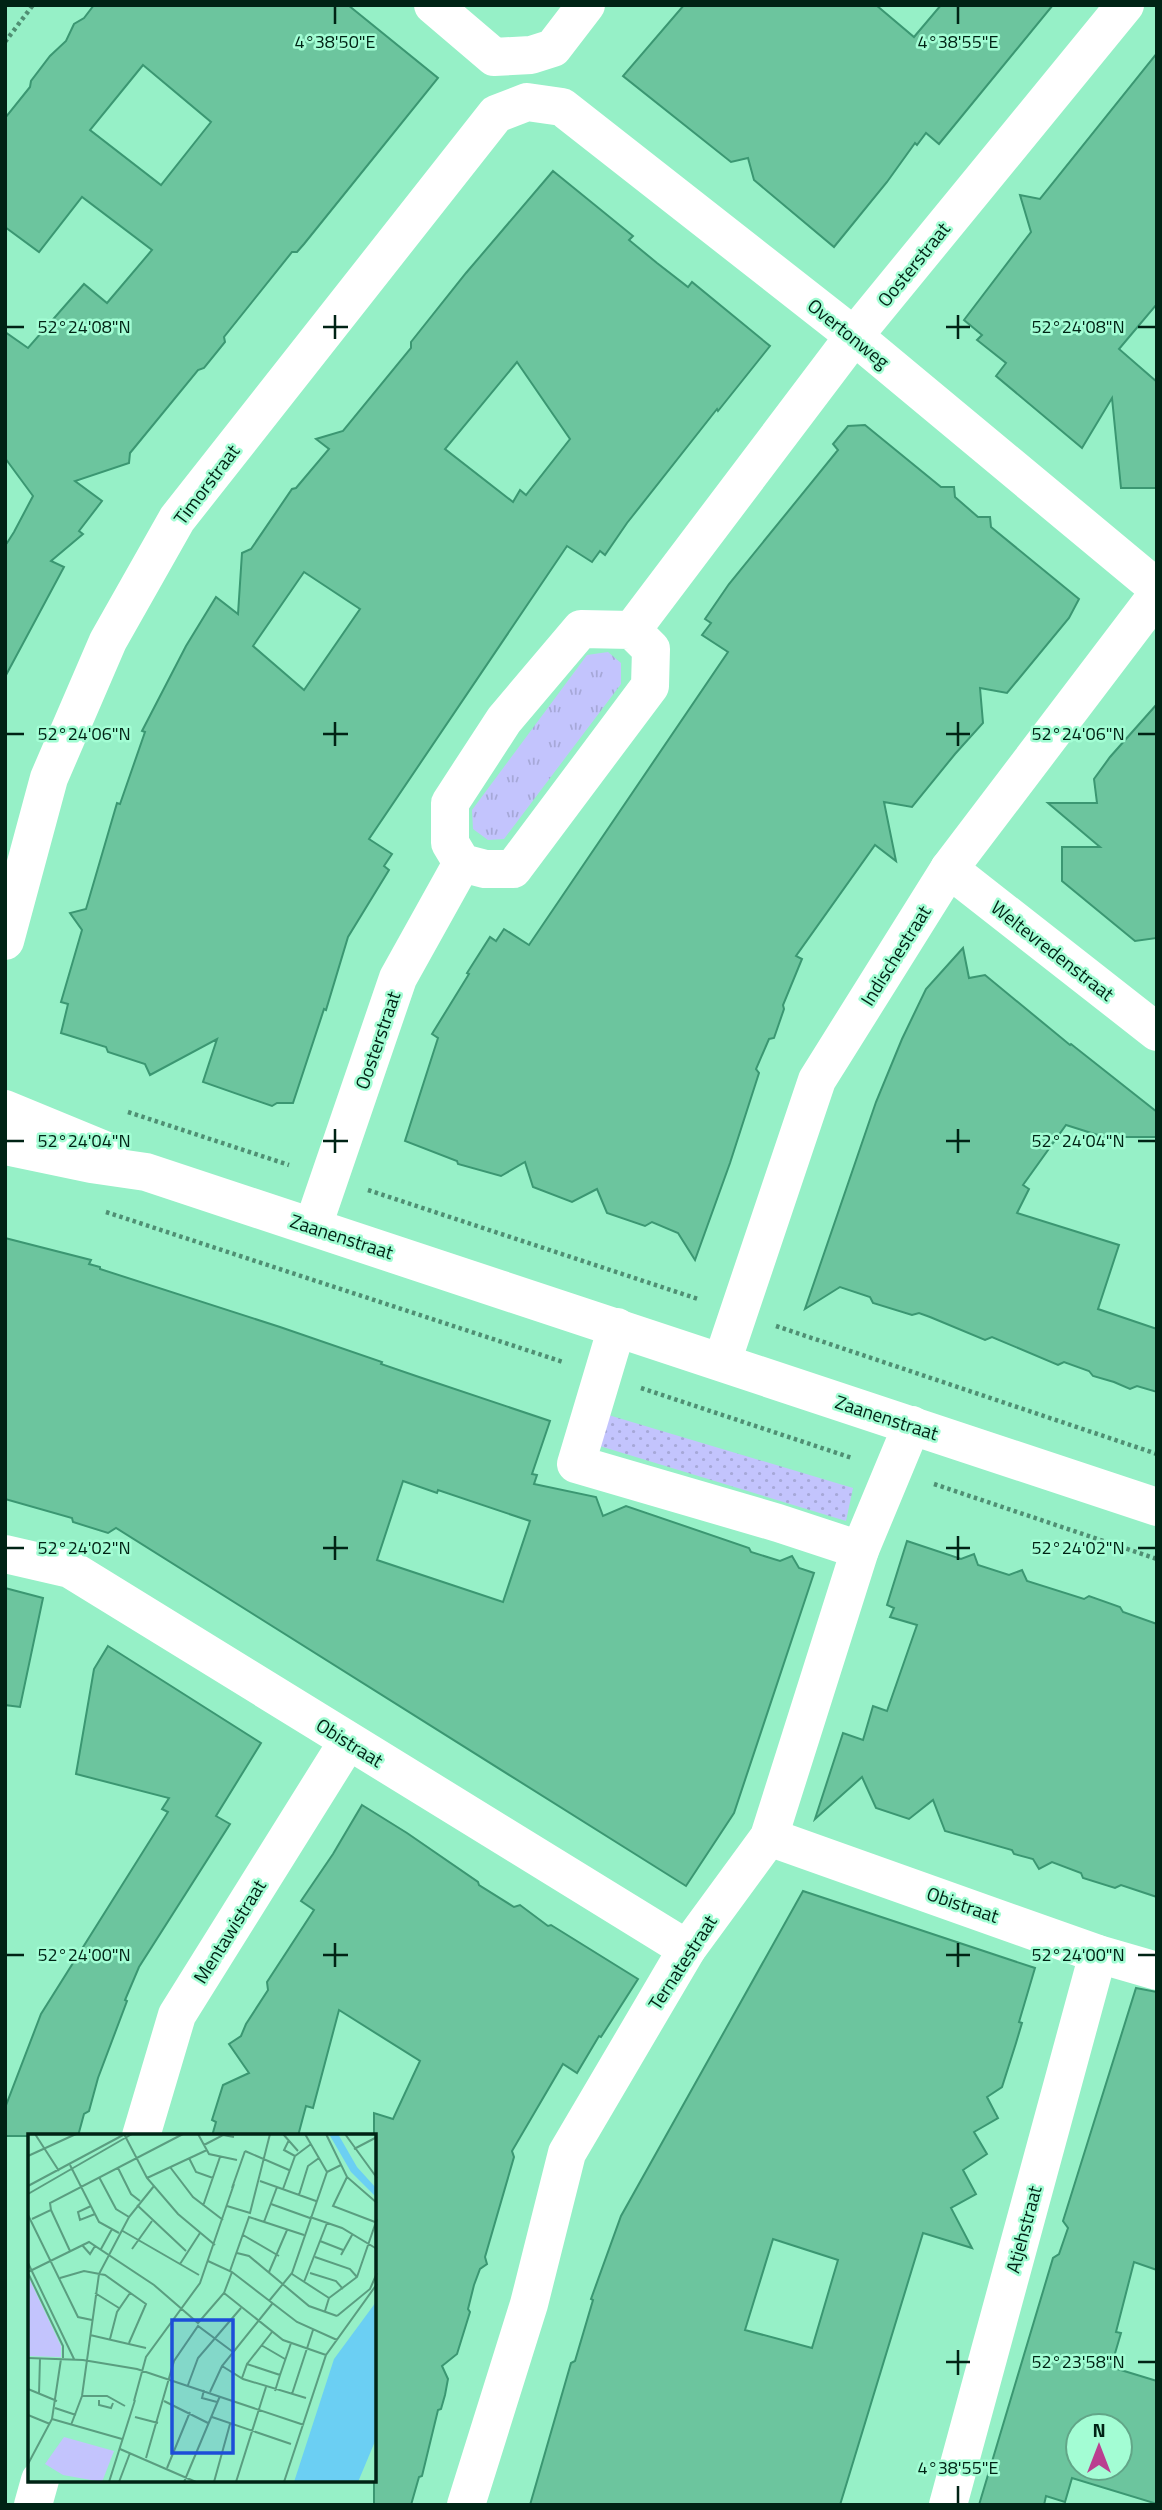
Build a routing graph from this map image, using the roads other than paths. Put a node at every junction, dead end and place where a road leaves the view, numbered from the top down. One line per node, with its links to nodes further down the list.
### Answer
1 (433, 5): 2 (street)
2 (586, 5)
3 (1125, 5): 5 (street, Oosterstraat)
4 (527, 102): 5 (street, Overtonweg); 11 (street, Timorstraat)
5 (854, 336): 6 (street, Overtonweg); 8 (street, Oosterstraat)
6 (1157, 588)
7 (1157, 595): 10 (street, Indischestraat)
8 (632, 630): 9 (street); 9 (street)
9 (463, 863): 16 (street, Oosterstraat)
10 (949, 869): 12 (street, Weltevredenstraat); 18 (street, Indischestraat)
11 (5, 941)
12 (1157, 1032)
13 (5, 1109): 15 (street, Zaanenstraat)
14 (5, 1146): 15 (street, Zaanenstraat)
15 (146, 1172): 16 (street, Zaanenstraat)
16 (313, 1226): 17 (street, Zaanenstraat)
17 (617, 1327): 18 (street, Zaanenstraat); 21 (street)
18 (722, 1362): 19 (street, Zaanenstraat)
19 (912, 1425): 20 (street, Zaanenstraat); 21 (street, Ternatestraat)
20 (1157, 1507)
21 (860, 1550): 24 (street, Ternatestraat)
22 (5, 1554): 23 (street, Obistraat)
23 (348, 1741): 25 (street, Obistraat); 28 (street, Mentawistraat)
24 (769, 1836): 25 (street, Ternatestraat); 26 (street, Obistraat)
25 (687, 1949): 31 (street, Ternatestraat)
26 (1098, 1954): 27 (street, Obistraat); 32 (street, Atjehstraat)
27 (1157, 1971)
28 (142, 2134)
29 (39, 2482): 30 (street)
30 (33, 2505)
31 (466, 2505)
32 (948, 2505)

